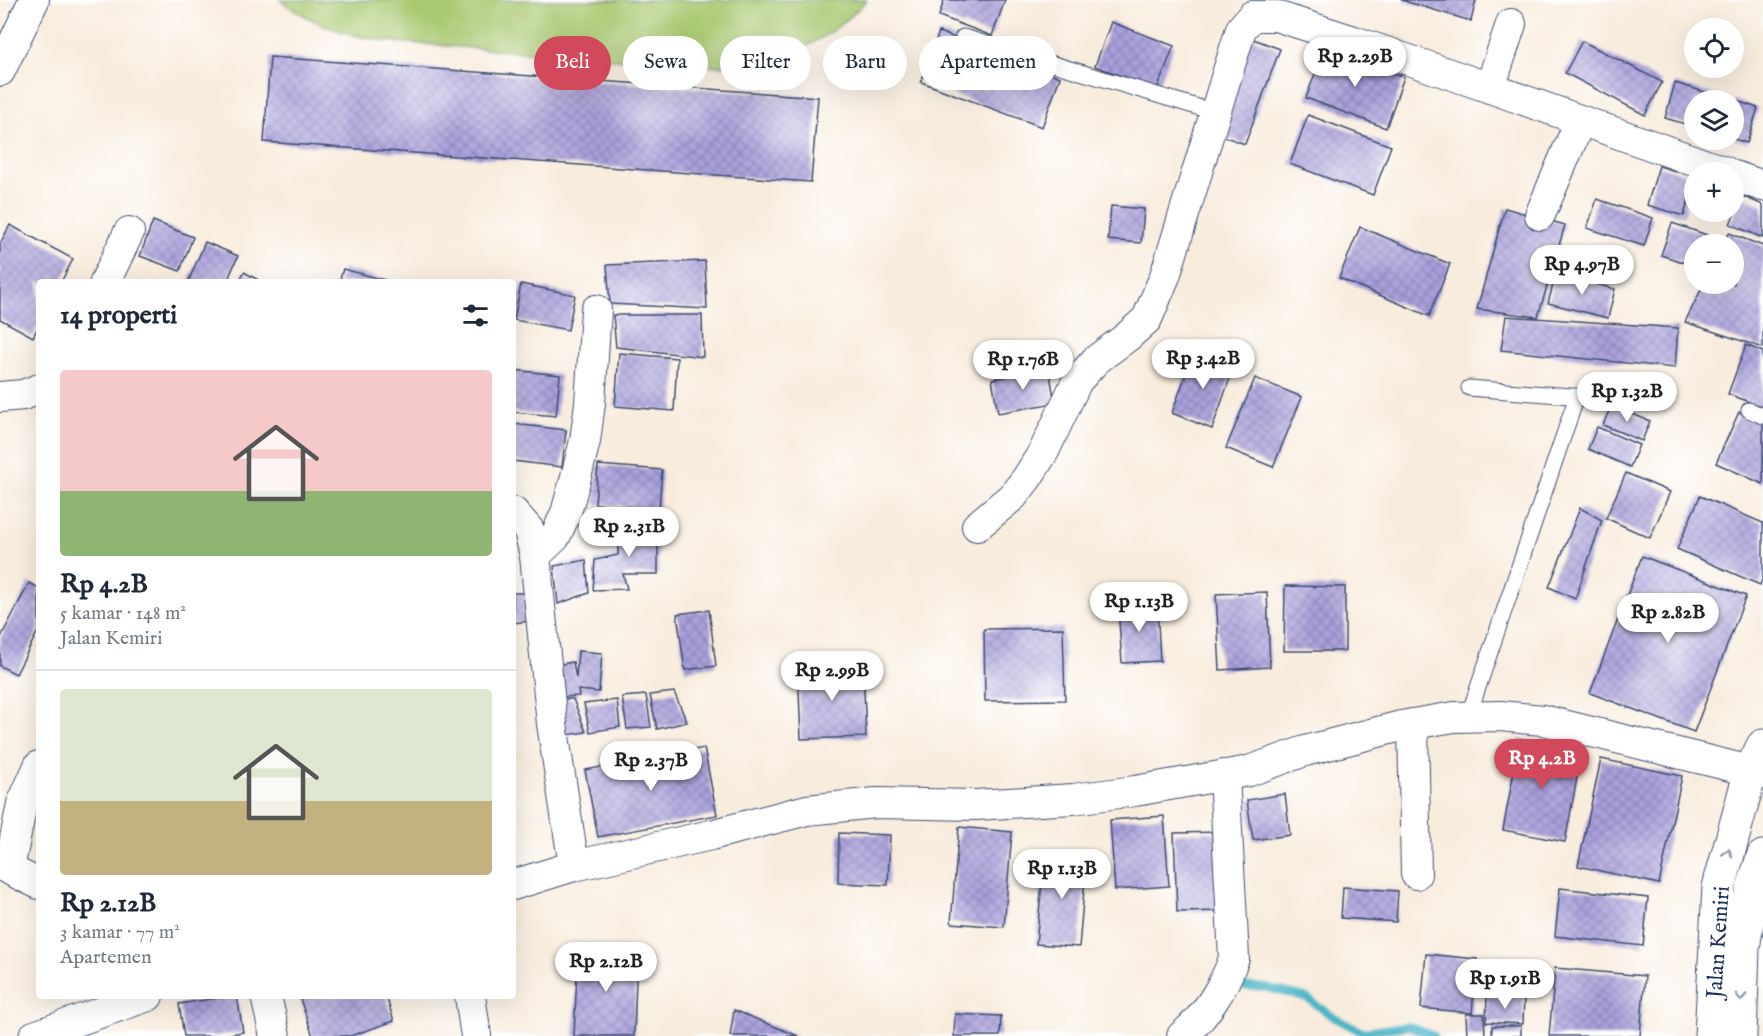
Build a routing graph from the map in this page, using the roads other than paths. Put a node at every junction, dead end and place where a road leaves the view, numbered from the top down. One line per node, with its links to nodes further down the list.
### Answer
1 (34, 0): 4 (street)
2 (1511, 24): 5 (street)
3 (1057, 65): 6 (lane)
4 (0, 70)
5 (1490, 88): 6 (street); 7 (street)
6 (1214, 112): 21 (street)
7 (1580, 121): 8 (street); 11 (street)
8 (1697, 162)
9 (1744, 179): 10 (street)
10 (1763, 186)
11 (1540, 215)
12 (129, 232): 13 (street)
13 (106, 279)
14 (596, 310): 22 (street)
15 (1469, 388): 17 (lane)
16 (36, 390): 18 (street)
17 (1577, 396): 19 (lane); 23 (lane)
18 (0, 397)
19 (1635, 401)
20 (516, 514): 22 (street)
21 (977, 526)
22 (535, 556): 29 (street)
23 (1468, 717): 24 (street); 25 (street)
24 (1413, 724): 27 (street); 31 (street)
25 (1759, 764): 42 (highway, Jalan Kemiri, one-way to 25)
26 (36, 773): 30 (street)
27 (1224, 775): 29 (street); 41 (street)
28 (1763, 857): 34 (highway, Jalan Kemiri)
29 (574, 866): 33 (street)
30 (5, 867): 32 (street)
31 (1416, 874)
32 (36, 882)
33 (516, 884)
34 (1753, 950): 43 (highway, Jalan Kemiri, one-way to 43)
35 (139, 999): 38 (street)
36 (267, 999): 39 (street)
37 (470, 999): 40 (street)
38 (34, 1036)
39 (275, 1036)
40 (476, 1036)
41 (1182, 1036)
42 (1711, 1036)
43 (1740, 1036)

